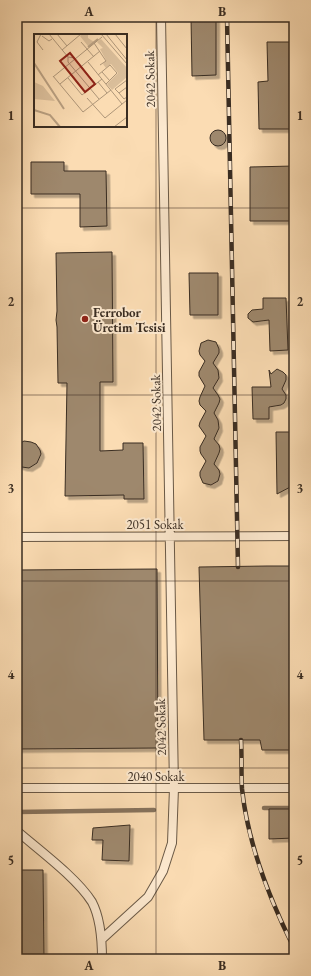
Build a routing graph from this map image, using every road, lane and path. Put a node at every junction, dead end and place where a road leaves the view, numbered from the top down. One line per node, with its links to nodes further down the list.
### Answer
1 (161, 17): 2 (lane, 2042 Sokak)
2 (170, 536): 3 (lane, 2051 Sokak); 4 (lane, 2051 Sokak); 6 (lane, 2042 Sokak)
3 (294, 536)
4 (17, 537)
5 (17, 788): 6 (lane, 2040 Sokak)
6 (174, 788): 7 (lane, 2040 Sokak); 9 (lane, 2042 Sokak)
7 (294, 788)
8 (17, 831): 9 (lane)
9 (102, 939): 10 (lane)
10 (102, 959)

